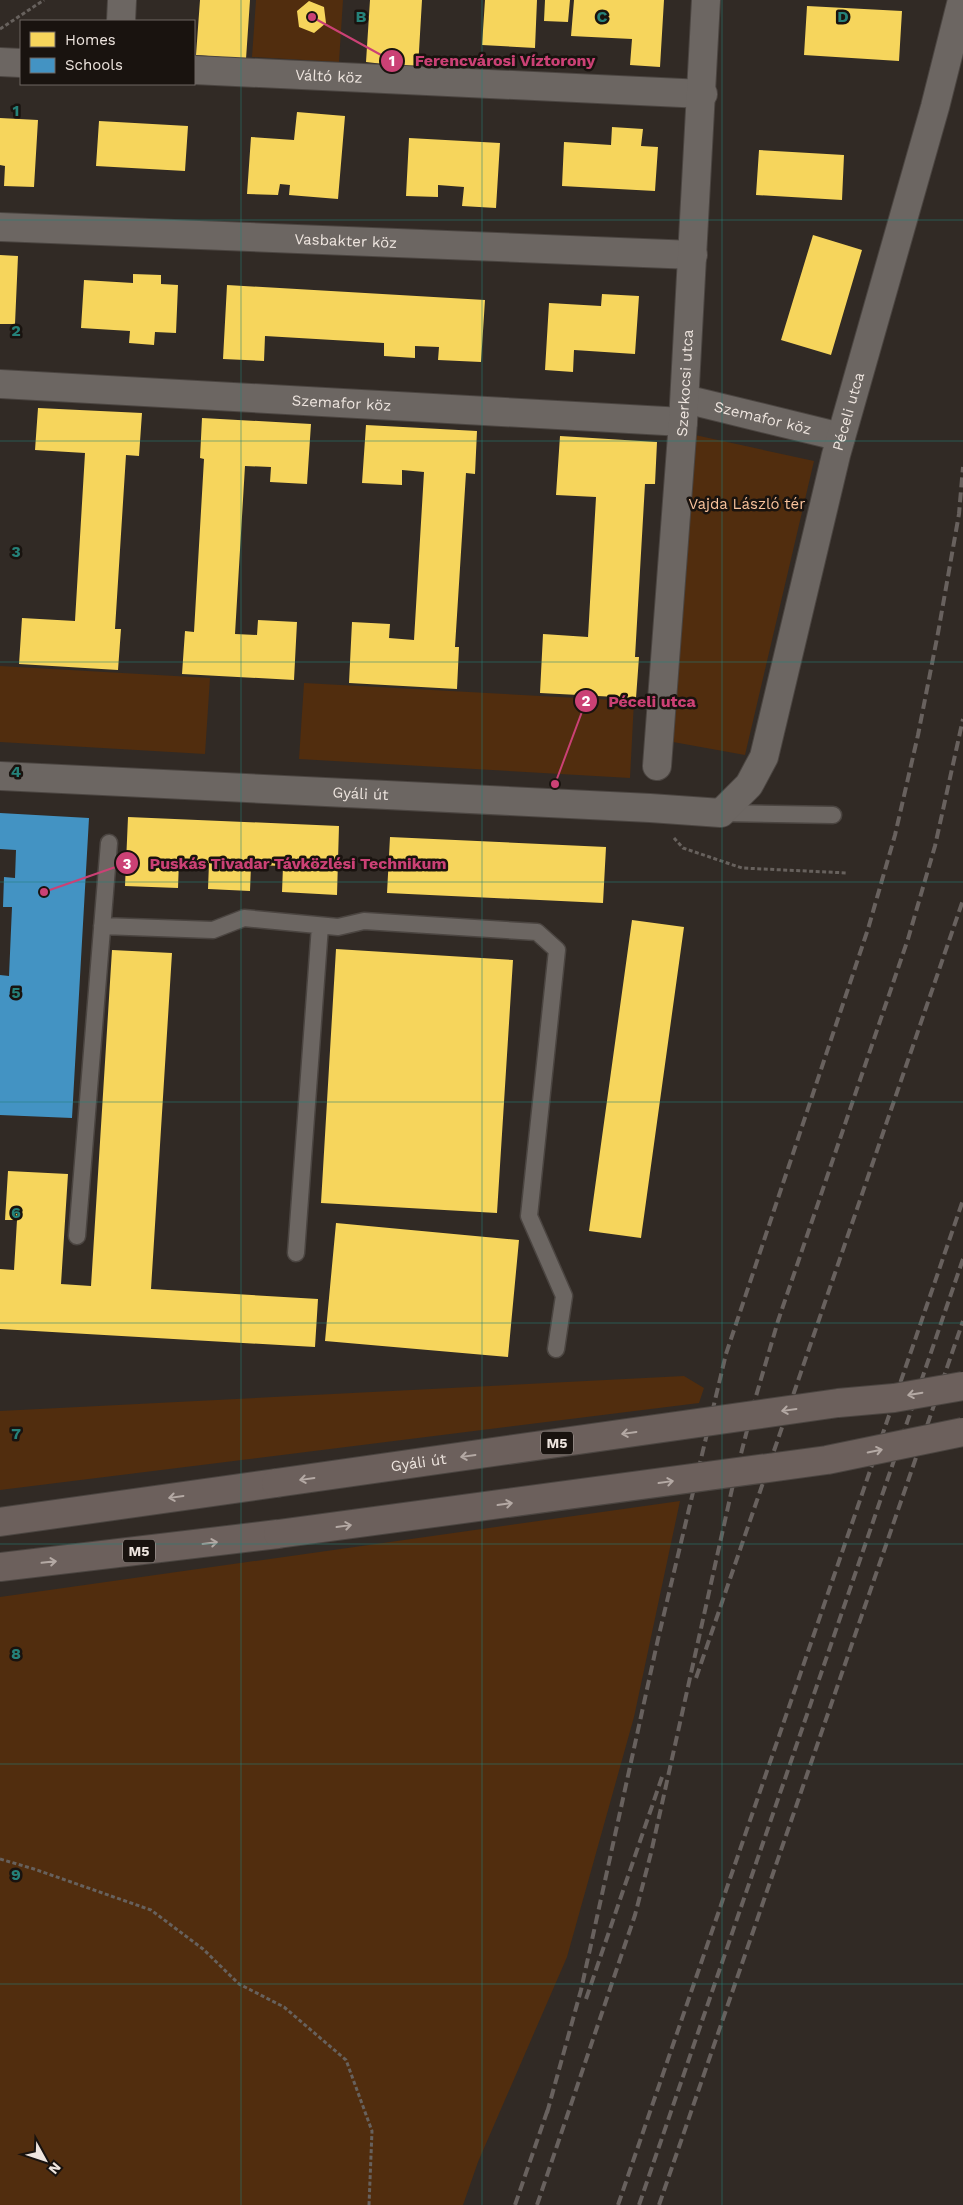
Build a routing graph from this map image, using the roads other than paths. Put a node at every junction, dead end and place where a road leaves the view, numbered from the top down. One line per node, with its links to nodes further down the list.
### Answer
1 (122, 0): 4 (street)
2 (706, 0): 8 (street, Szerkocsi utca)
3 (962, 0): 13 (street, Péceli utca)
4 (121, 20)
5 (0, 62): 6 (street)
6 (20, 63)
7 (195, 70): 8 (street, Váltó köz)
8 (703, 94): 10 (street, Szerkocsi utca)
9 (0, 227): 10 (street, Vasbakter köz)
10 (692, 255): 12 (street, Szerkocsi utca)
11 (0, 384): 12 (street, Szemafor köz)
12 (684, 410): 13 (street, Szemafor köz); 14 (street, Szerkocsi utca)
13 (841, 437): 16 (street, Péceli utca)
14 (657, 766)
15 (0, 776): 16 (street, Gyáli út)
16 (722, 813): 17 (lane)
17 (833, 815)
18 (109, 843): 19 (lane)
19 (102, 926): 20 (lane); 21 (lane)
20 (320, 926): 22 (lane); 23 (lane)
21 (77, 1236)
22 (296, 1253)
23 (556, 1349)
24 (963, 1386): 26 (main road, Gyáli út / M5, one-way to 26, bridge)
25 (963, 1432): 27 (main road, M5, one-way to 25, bridge)
26 (0, 1522)
27 (0, 1567)

